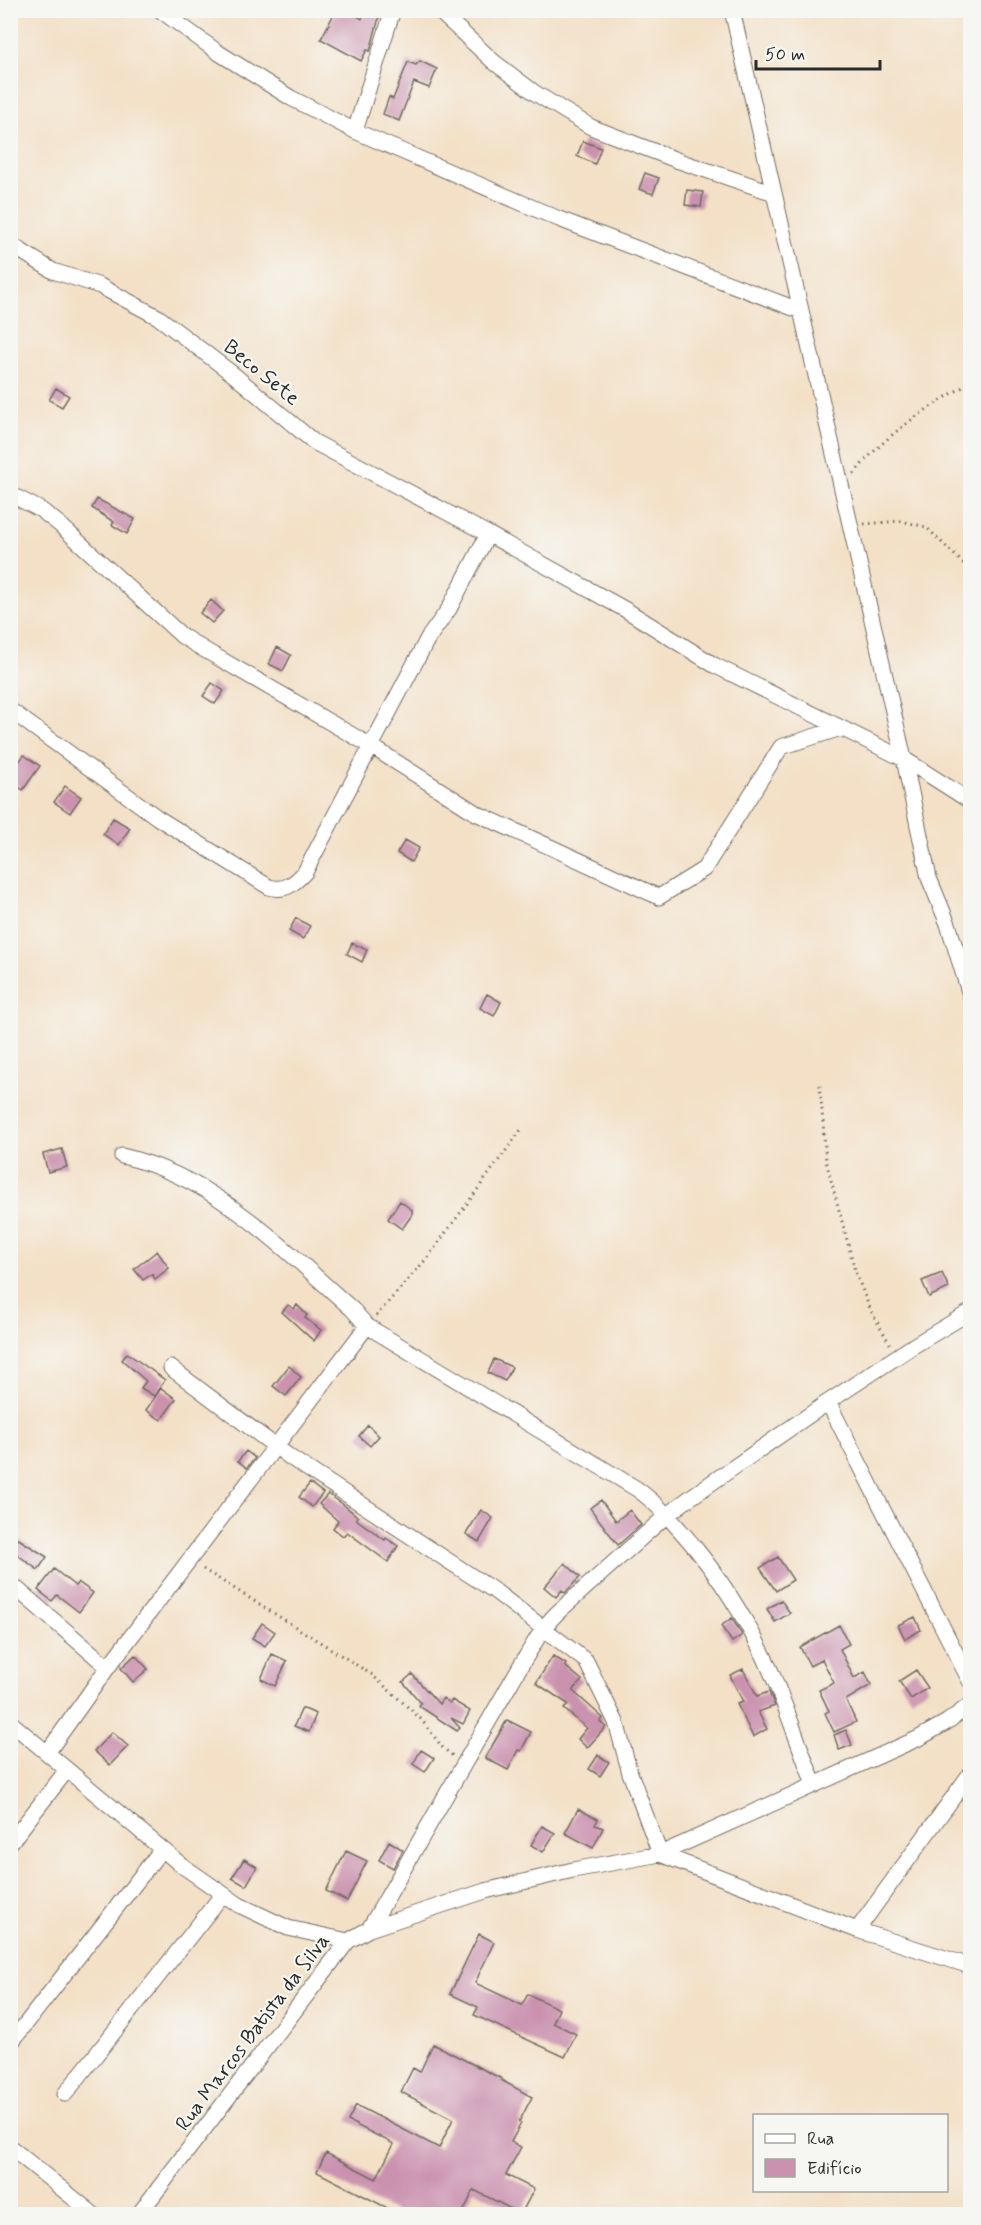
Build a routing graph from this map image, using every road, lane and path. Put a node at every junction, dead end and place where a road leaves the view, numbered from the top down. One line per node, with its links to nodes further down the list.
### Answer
1 (160, 10): 5 (street)
2 (393, 10): 5 (street)
3 (438, 10): 6 (street)
4 (732, 10): 6 (street)
5 (355, 131): 8 (street)
6 (774, 193): 8 (street)
7 (10, 244): 13 (street, Beco Sete)
8 (801, 311): 10 (street)
9 (970, 382): 10 (path)
10 (842, 489): 12 (street)
11 (10, 494): 17 (street)
12 (850, 526): 14 (path); 18 (street)
13 (488, 534): 16 (street, Beco Sete); 17 (street)
14 (970, 570)
15 (10, 710): 17 (street)
16 (841, 728): 17 (street); 18 (street, Beco Sete)
17 (371, 746)
18 (904, 759): 19 (street, Beco Sete); 20 (street)
19 (970, 801)
20 (970, 995)
21 (820, 1085): 26 (path)
22 (521, 1130): 25 (path)
23 (122, 1156): 25 (street)
24 (970, 1312): 26 (street)
25 (367, 1326): 29 (street); 30 (street)
26 (897, 1357): 28 (street)
27 (171, 1368): 29 (street)
28 (828, 1402): 30 (street); 35 (street)
29 (275, 1446): 31 (street); 33 (street)
30 (667, 1515): 33 (street); 42 (street)
31 (189, 1560): 34 (street); 39 (path)
32 (10, 1583): 34 (street)
33 (544, 1627): 39 (street); 45 (street)
34 (108, 1667): 38 (street)
35 (970, 1681)
36 (970, 1705): 42 (street)
37 (10, 1722): 38 (street, Rua Marcos Batista da Silva)
38 (47, 1753): 40 (street, Rua Marcos Batista da Silva)
39 (464, 1764): 47 (street)
40 (67, 1770): 43 (street); 44 (street, Rua Marcos Batista da Silva)
41 (970, 1774): 48 (street)
42 (814, 1784): 45 (street)
43 (10, 1843)
44 (162, 1849): 46 (street, Rua Marcos Batista da Silva); 51 (street)
45 (660, 1854): 47 (street); 48 (street)
46 (223, 1894): 49 (street, Rua Marcos Batista da Silva); 52 (street)
47 (369, 1929): 49 (street)
48 (857, 1930): 50 (street)
49 (348, 1941): 55 (street, Rua Marcos Batista da Silva)
50 (970, 1966)
51 (10, 2044)
52 (65, 2094)
53 (10, 2147): 54 (street)
54 (93, 2214)
55 (139, 2214)

